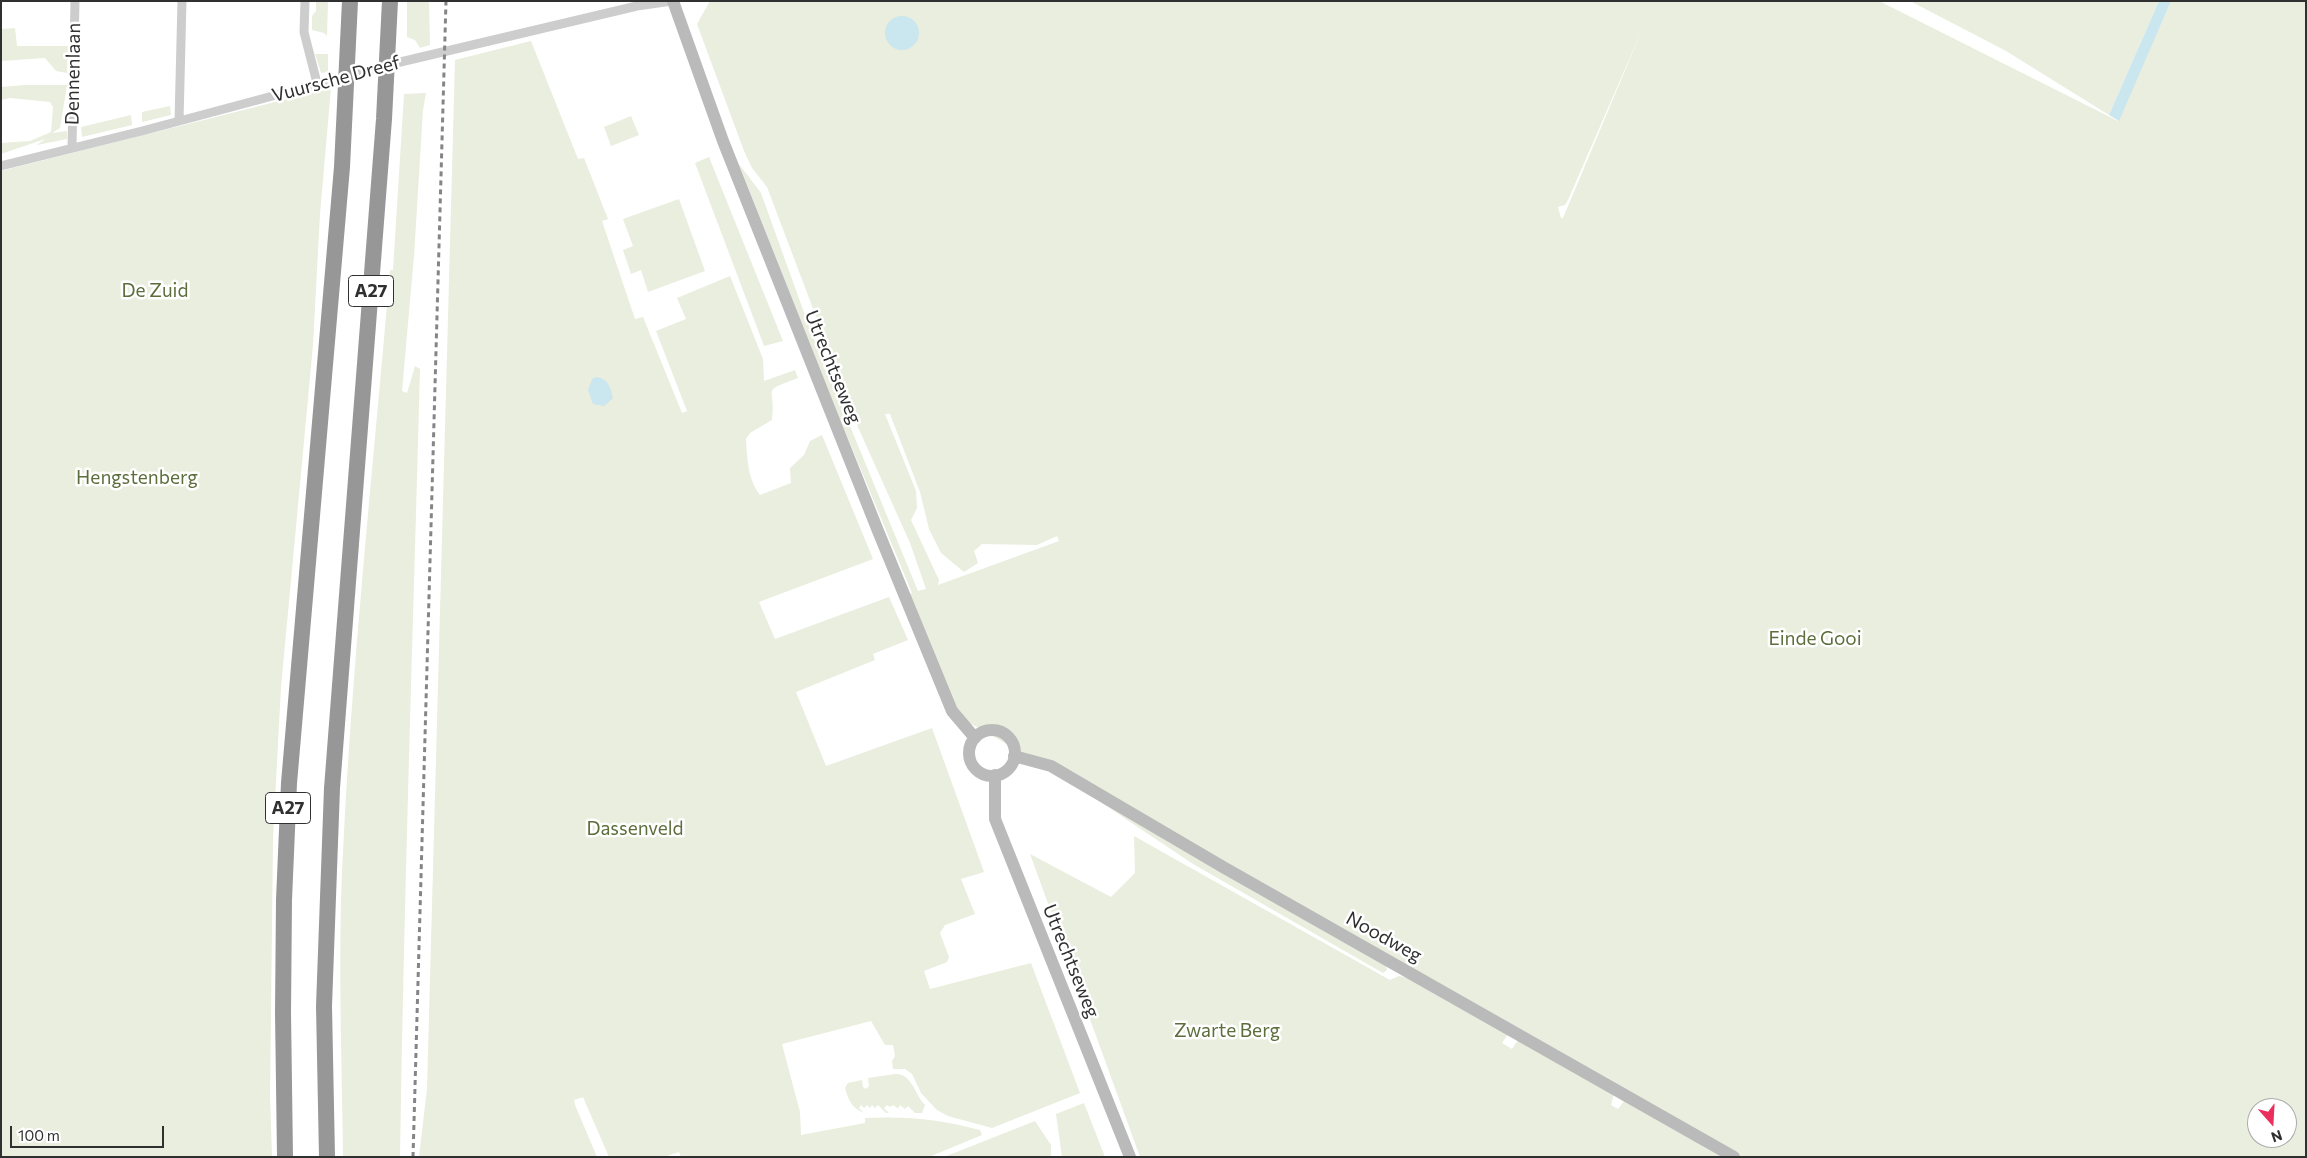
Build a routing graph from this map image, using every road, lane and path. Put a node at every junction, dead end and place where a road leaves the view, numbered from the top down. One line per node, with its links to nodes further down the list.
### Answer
1 (74, 1): 9 (street, Dennenlaan)
2 (182, 1): 8 (street)
3 (306, 1): 7 (street)
4 (350, 1): 14 (highway, A27)
5 (390, 1): 15 (highway, A27)
6 (672, 1): 7 (street, Vuursche Dreef); 11 (main road, Utrechtseweg)
7 (317, 83): 8 (street, Vuursche Dreef)
8 (179, 121): 9 (street, Vuursche Dreef)
9 (72, 147): 10 (street, Vuursche Dreef)
10 (1, 166)
11 (975, 738): 12 (main road); 13 (main road)
12 (1014, 756): 13 (main road); 17 (main road, Noodweg)
13 (995, 775): 16 (main road, Utrechtseweg)
14 (285, 1157)
15 (327, 1157)
16 (1130, 1157)
17 (1734, 1157)

